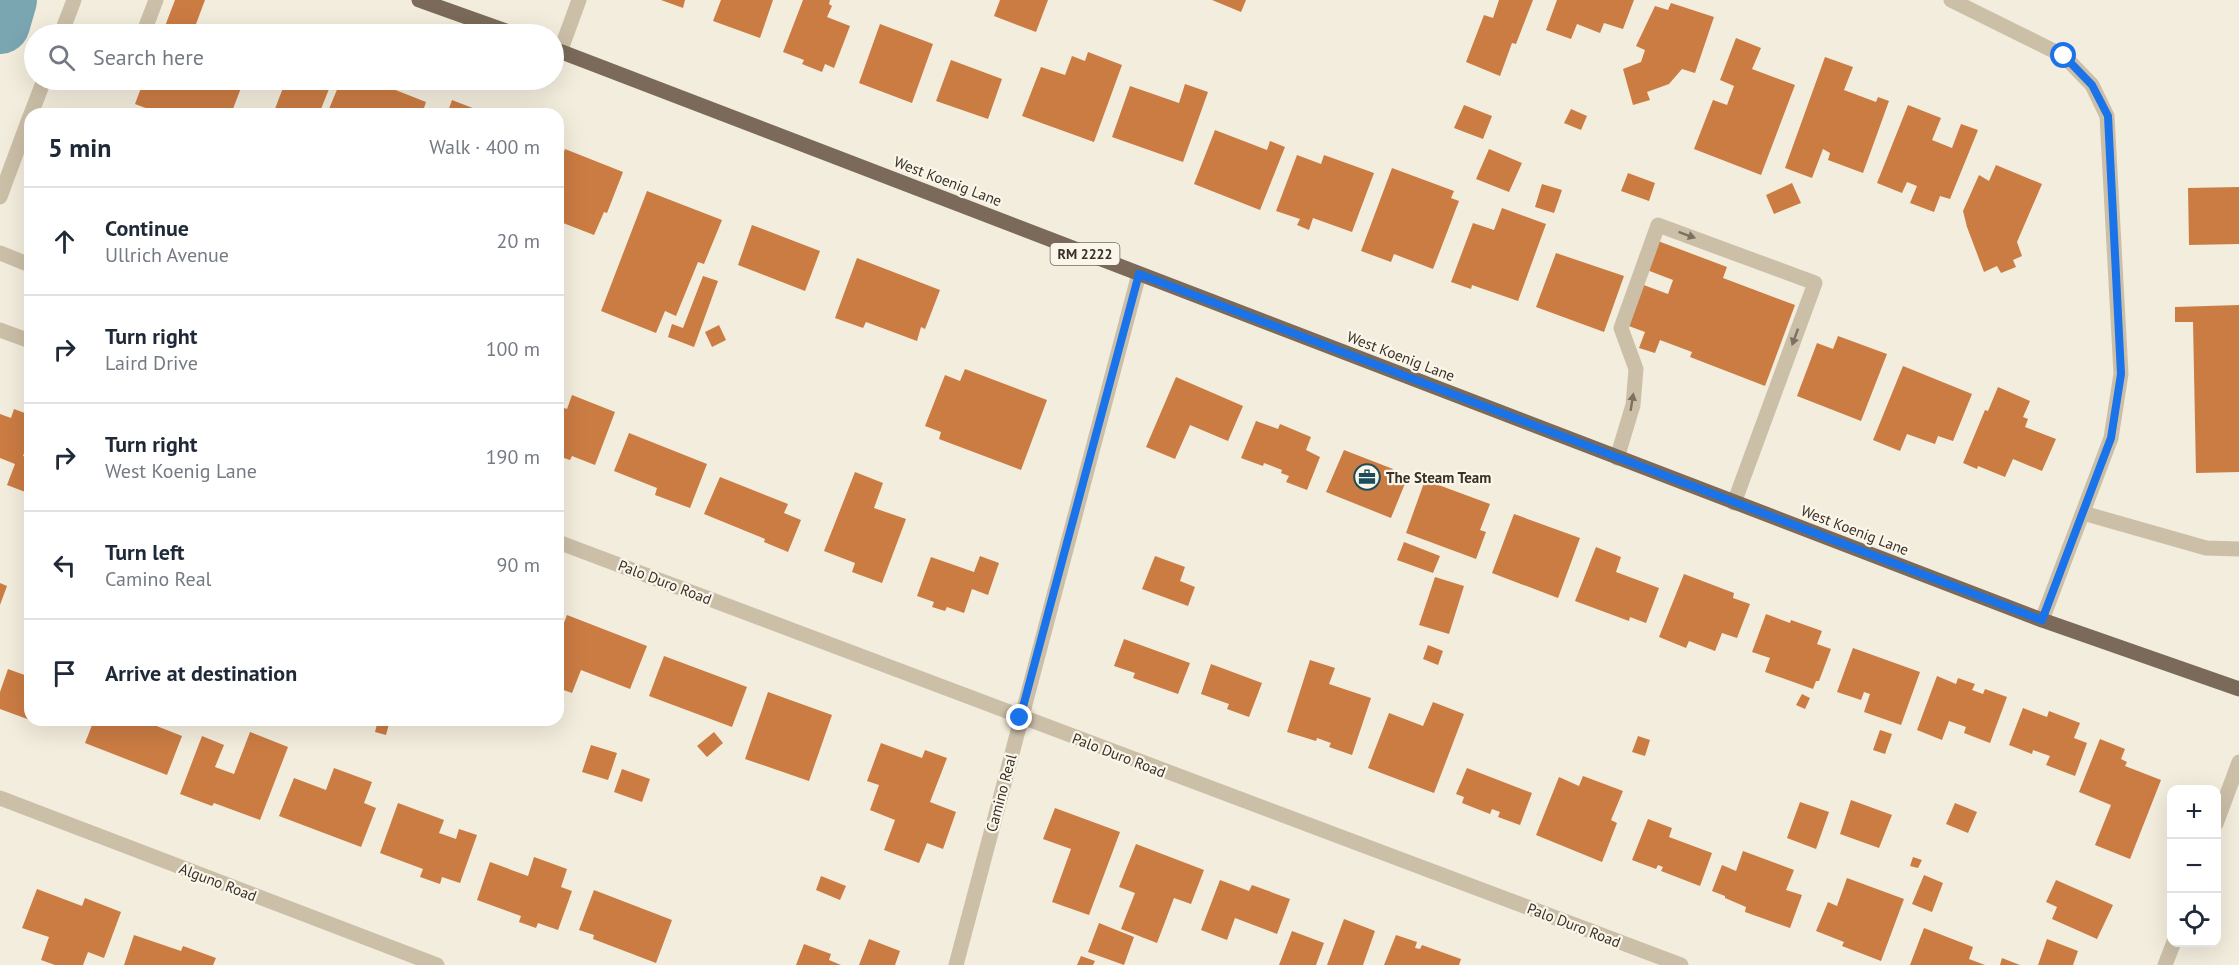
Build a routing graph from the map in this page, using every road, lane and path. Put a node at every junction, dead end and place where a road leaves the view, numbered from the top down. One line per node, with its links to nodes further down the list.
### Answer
1 (74, 0): 6 (street)
2 (156, 0): 7 (street)
3 (419, 0): 8 (main road)
4 (579, 0): 9 (street)
5 (1951, 0): 22 (street)
6 (65, 24)
7 (147, 24)
8 (486, 24)
9 (564, 34)
10 (564, 53): 17 (main road, West Koenig Lane / RM 2222)
11 (40, 90): 12 (street)
12 (34, 108)
13 (24, 135): 14 (street)
14 (0, 197)
15 (0, 254): 16 (street)
16 (24, 263)
17 (1139, 274): 20 (main road, West Koenig Lane / RM 2222); 27 (street, Camino Real)
18 (0, 330): 19 (street)
19 (24, 339)
20 (1617, 458): 21 (main road, West Koenig Lane / RM 2222); 21 (street, one-way to 21)
21 (1734, 503): 25 (main road, West Koenig Lane / RM 2222)
22 (2083, 513): 24 (street); 25 (street)
23 (564, 544): 27 (street, Palo Duro Road)
24 (2239, 549)
25 (2042, 620): 26 (main road, West Koenig Lane / RM 2222)
26 (2239, 689)
27 (1020, 718): 33 (street, Camino Real); 34 (street, Palo Duro Road)
28 (2239, 762): 30 (street)
29 (0, 798): 32 (street, Alguno Road)
30 (2221, 813)
31 (2172, 947): 35 (street)
32 (437, 965)
33 (956, 965)
34 (1681, 965)
35 (2166, 965)

